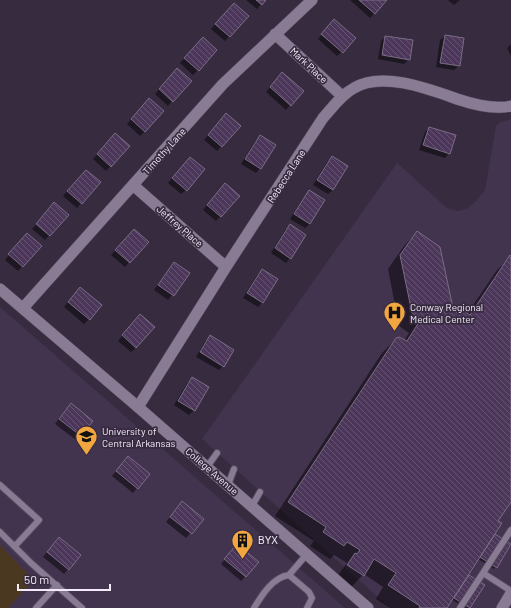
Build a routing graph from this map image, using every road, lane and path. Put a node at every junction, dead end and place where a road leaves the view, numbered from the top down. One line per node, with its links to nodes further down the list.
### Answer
1 (312, 0): 2 (street, Timothy Lane)
2 (275, 34): 3 (street, Mark Place); 5 (street, Timothy Lane)
3 (342, 96): 4 (street, Rebecca Lane); 6 (street, Rebecca Lane)
4 (511, 106)
5 (133, 185): 6 (street, Jeffrey Place); 8 (street, Timothy Lane)
6 (226, 267): 9 (street, Rebecca Lane)
7 (0, 289): 8 (street, College Avenue)
8 (23, 308): 9 (street, College Avenue)
9 (138, 407): 11 (street, College Avenue)
10 (217, 453): 11 (lane)
11 (207, 467): 14 (street, College Avenue)
12 (234, 469): 14 (lane)
13 (0, 485): 19 (lane)
14 (228, 485): 16 (street, College Avenue)
15 (260, 492): 16 (lane)
16 (252, 506): 20 (street, College Avenue)
17 (511, 530): 21 (lane)
18 (0, 532): 19 (lane)
19 (15, 546): 23 (lane)
20 (307, 554): 22 (lane); 29 (street, College Avenue)
21 (483, 573): 24 (lane); 30 (lane)
22 (289, 575): 27 (lane); 28 (lane)
23 (57, 585): 25 (lane); 26 (lane)
24 (511, 592): 31 (street)
25 (36, 608)
26 (82, 608)
27 (254, 608)
28 (307, 608)
29 (368, 608)
30 (460, 608)
31 (502, 608)

